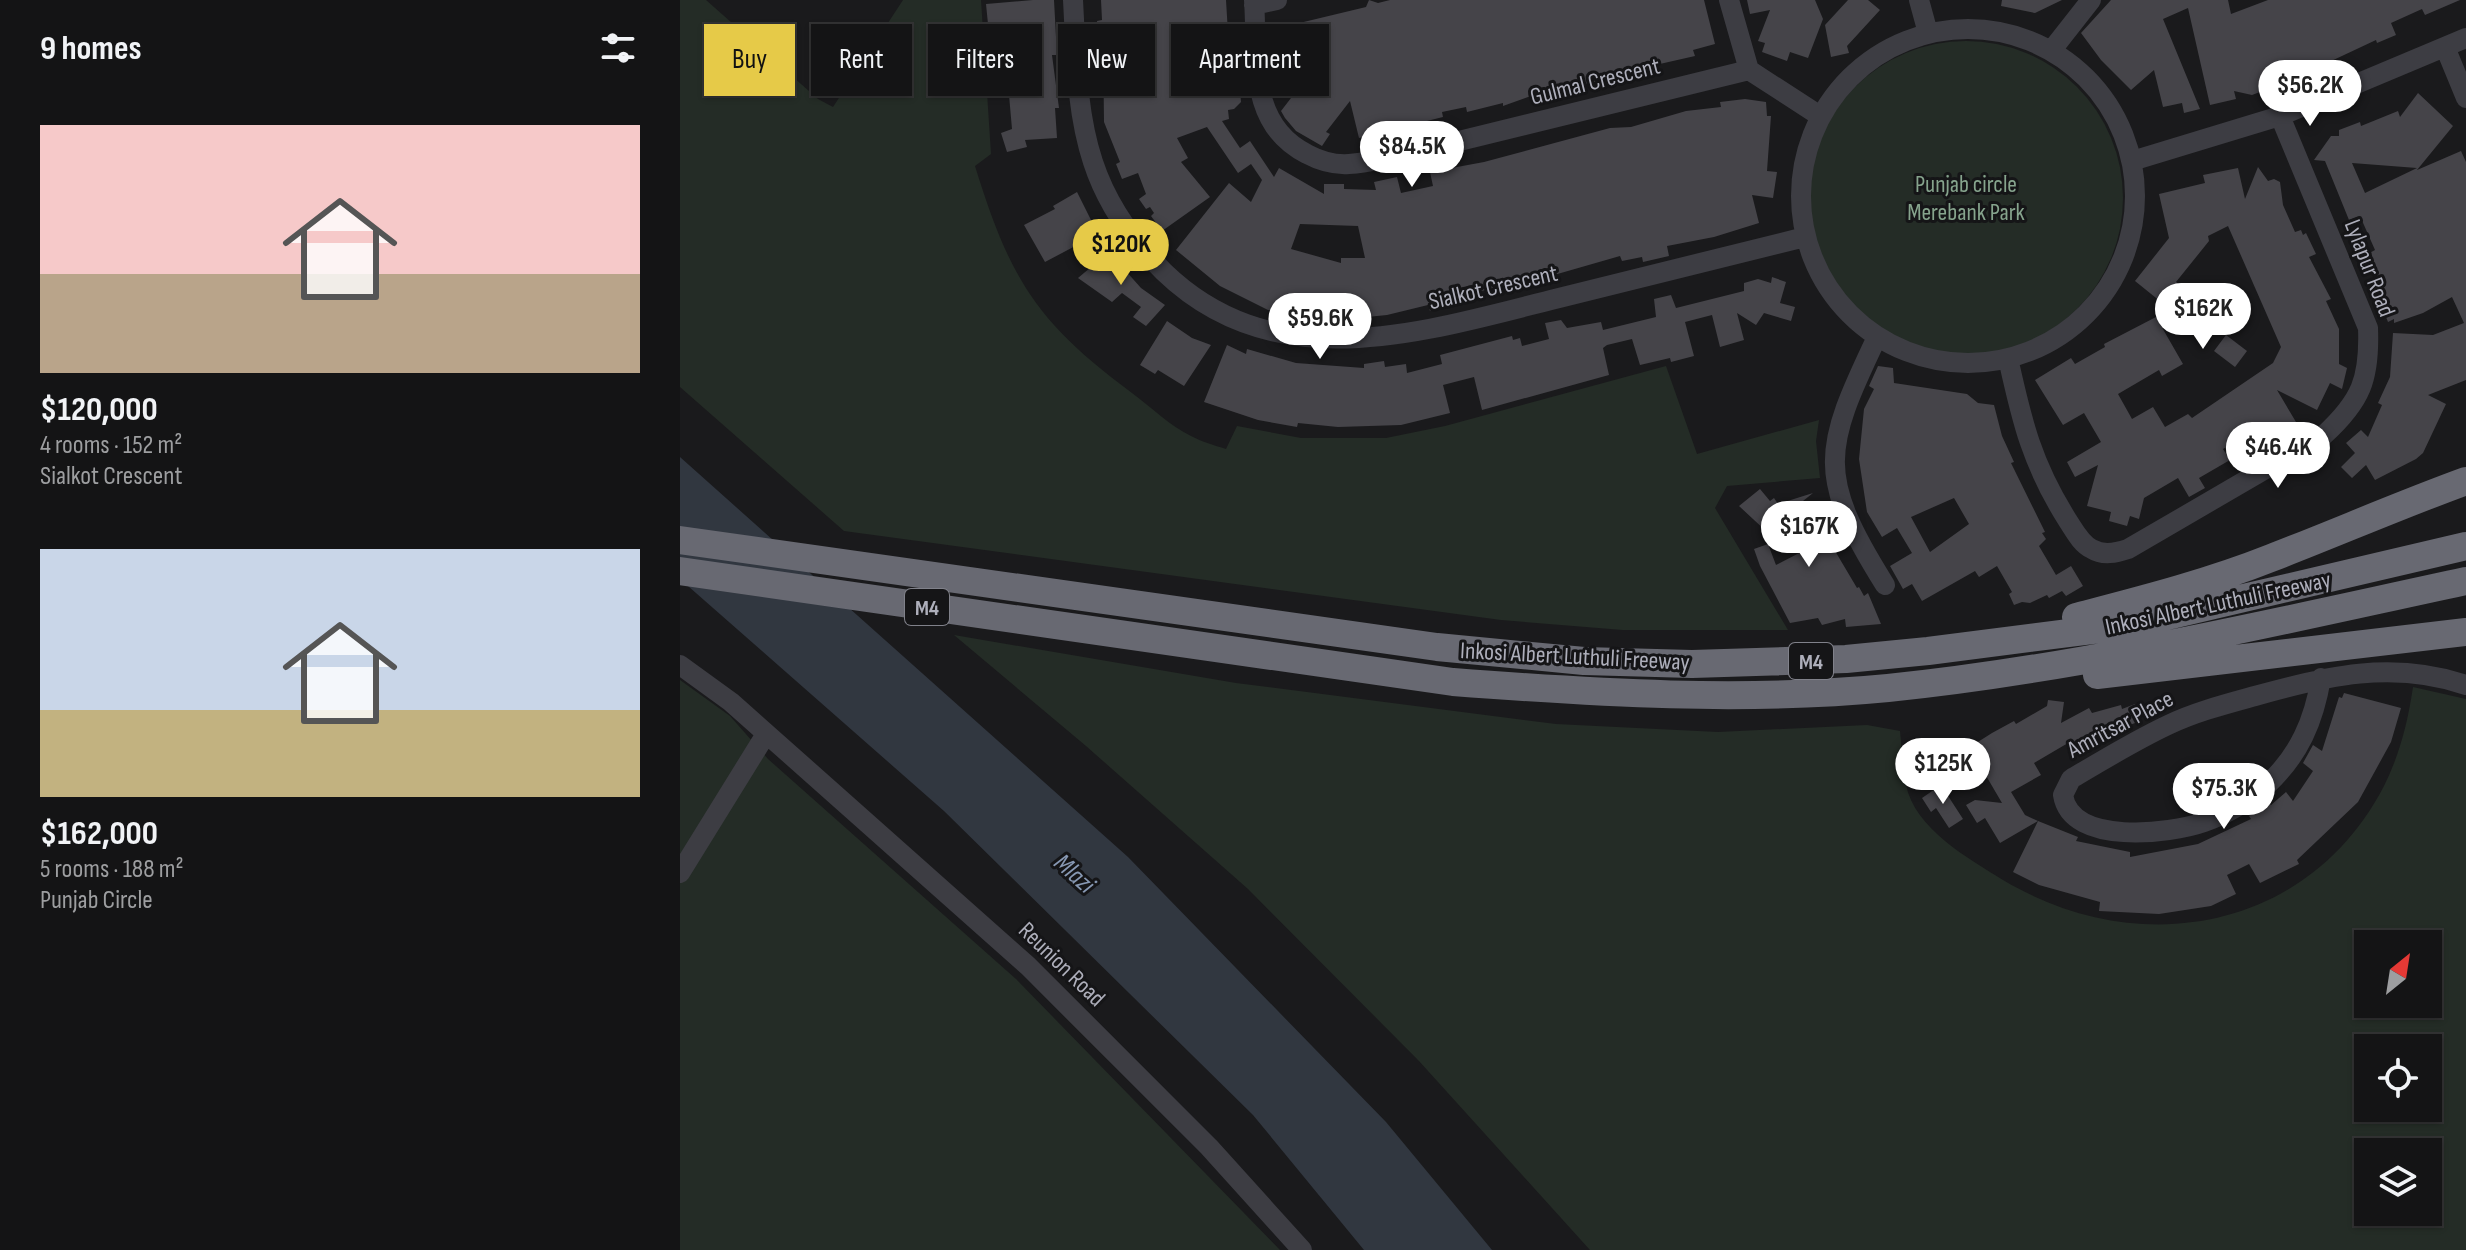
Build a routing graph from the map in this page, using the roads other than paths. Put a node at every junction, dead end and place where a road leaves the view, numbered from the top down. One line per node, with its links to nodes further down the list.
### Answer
1 (1073, 0): 16 (street, Sialkot Crescent)
2 (1277, 0): 6 (street)
3 (1729, 0): 11 (street)
4 (1919, 0): 7 (street)
5 (2091, 0): 10 (street)
6 (1254, 3): 11 (street, Gulmal Crescent)
7 (1928, 33): 10 (street); 13 (street)
8 (2466, 38): 9 (street)
9 (2445, 47): 12 (street); 14 (street)
10 (2051, 51): 15 (street)
11 (1749, 70): 13 (street)
12 (2466, 98)
13 (1820, 116): 16 (street)
14 (2280, 116): 15 (street); 18 (street, Lylapur Road)
15 (2132, 161): 18 (street)
16 (1805, 237): 17 (street)
17 (1877, 337): 18 (street); 24 (street)
18 (2008, 358)
19 (2466, 481): 26 (highway)
20 (680, 540): 26 (highway, Inkosi Albert Luthuli Freeway / M4)
21 (2466, 546): 26 (highway, Inkosi Albert Luthuli Freeway / M4)
22 (680, 571): 30 (highway, Inkosi Albert Luthuli Freeway / M4)
23 (2466, 581): 30 (highway, Inkosi Albert Luthuli Freeway / M4)
24 (1885, 585)
25 (2466, 632): 30 (highway)
26 (1992, 645)
27 (680, 665): 31 (street, Reunion Road)
28 (2321, 678): 28 (street, Amritsar Place); 29 (street, Amritsar Place)
29 (2466, 685)
30 (1889, 688)
31 (766, 734): 32 (street); 33 (street, Reunion Road)
32 (680, 873)
33 (1302, 1250)

